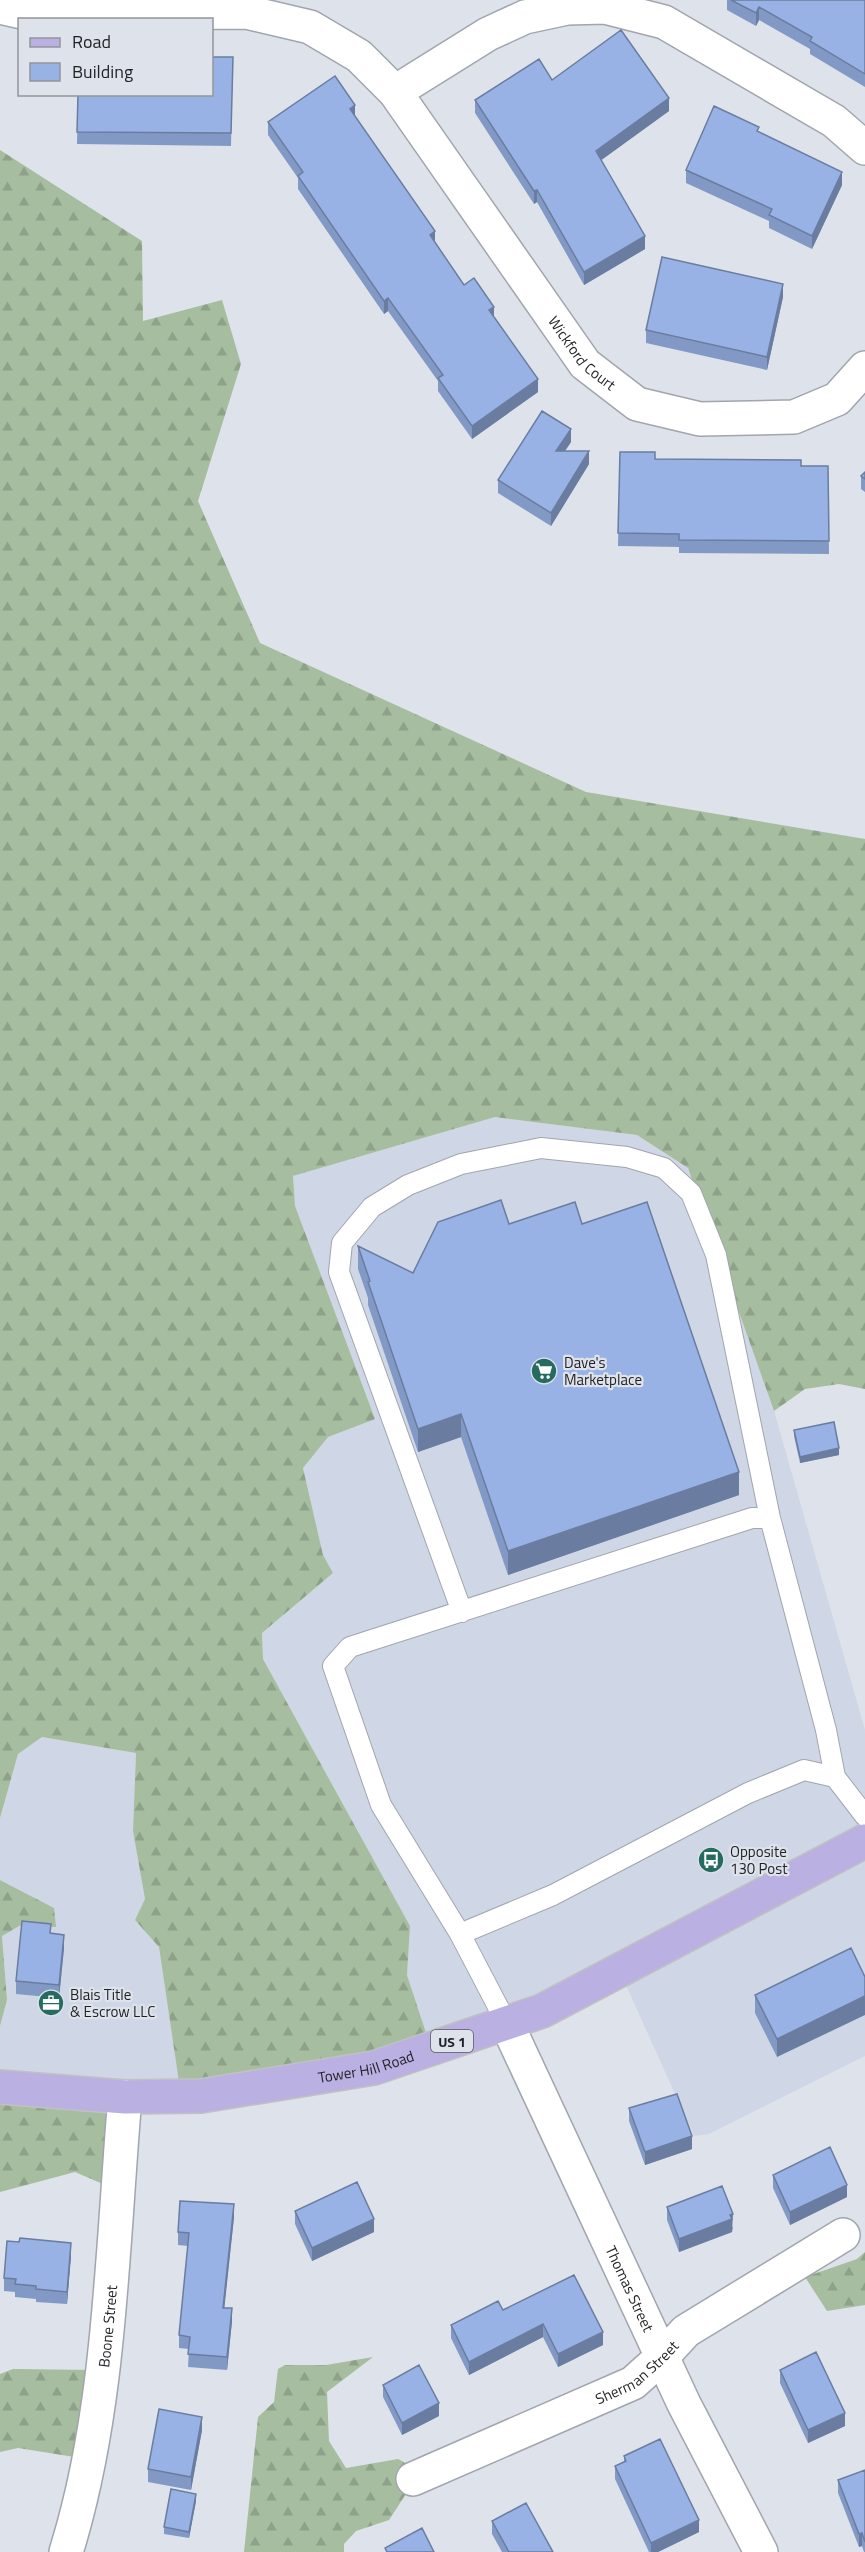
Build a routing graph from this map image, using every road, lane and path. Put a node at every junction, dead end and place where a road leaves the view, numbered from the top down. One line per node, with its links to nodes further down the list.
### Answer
1 (0, 6): 2 (street, Wickford Court)
2 (395, 92): 3 (street); 4 (street, Wickford Court)
3 (865, 148)
4 (865, 368)
5 (770, 1518): 6 (lane); 6 (lane); 7 (lane)
6 (462, 1612): 10 (lane)
7 (835, 1777): 8 (lane); 10 (lane)
8 (865, 1816)
9 (865, 1841): 11 (main road, Tower Hill Road / US 1)
10 (460, 1934): 11 (lane)
11 (506, 2022): 13 (main road, Tower Hill Road / US 1); 15 (street, Thomas Street)
12 (0, 2087): 13 (main road, Tower Hill Road / US 1)
13 (125, 2097): 17 (street, Boone Street)
14 (843, 2235): 15 (street, Sherman Street)
15 (662, 2357): 16 (street, Sherman Street); 18 (street, Thomas Street)
16 (413, 2479)
17 (66, 2552)
18 (761, 2552)

